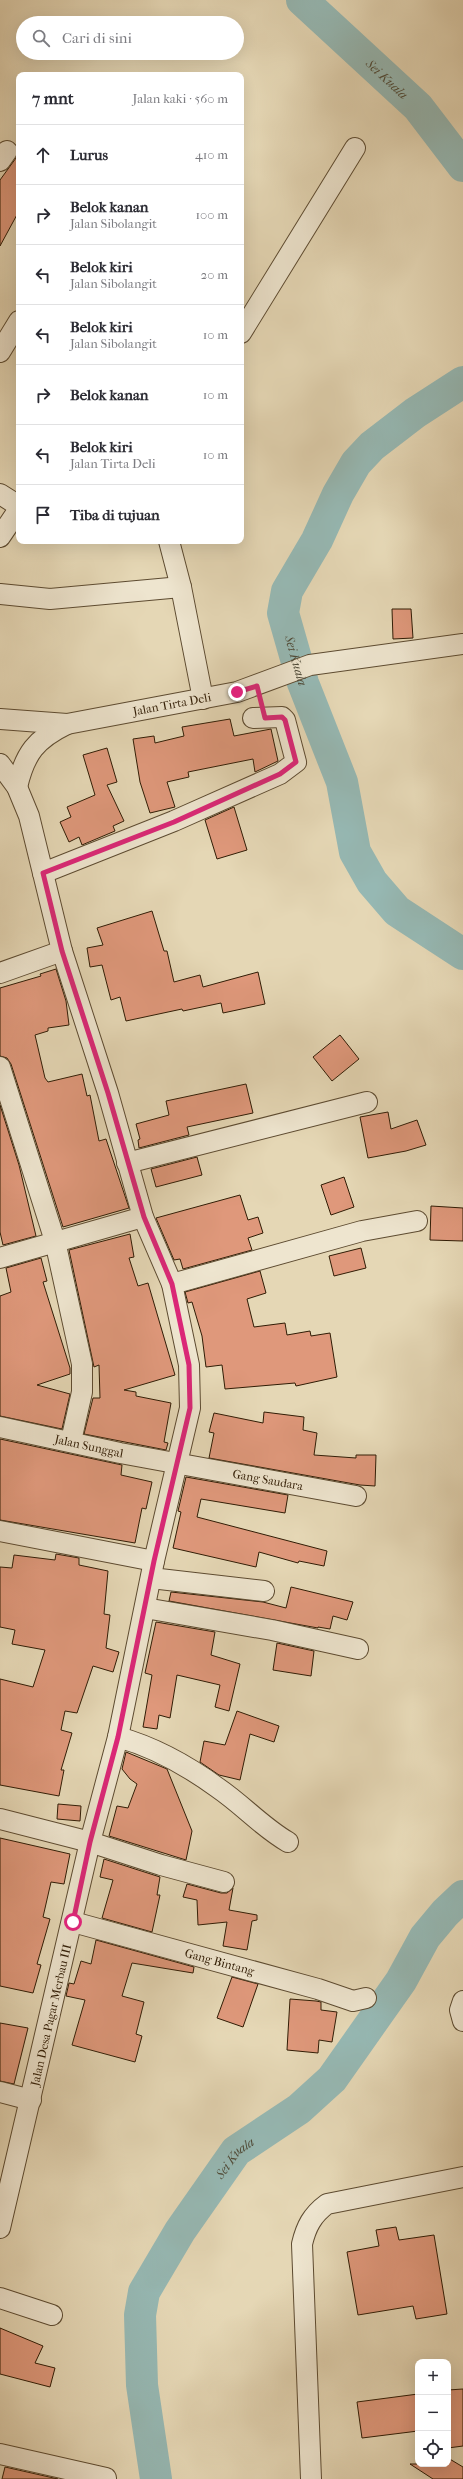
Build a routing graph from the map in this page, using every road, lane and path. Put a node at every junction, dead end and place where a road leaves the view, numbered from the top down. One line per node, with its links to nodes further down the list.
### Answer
1 (355, 148): 3 (street)
2 (16, 326): 4 (street)
3 (244, 328)
4 (0, 352)
5 (0, 494): 6 (street)
6 (16, 504)
7 (16, 513): 8 (street)
8 (0, 537)
9 (170, 544): 10 (street)
10 (181, 587): 11 (street); 14 (street)
11 (0, 594)
12 (463, 644): 13 (street, Jalan Tirta Deli)
13 (260, 685): 14 (street, Jalan Tirta Deli); 19 (street)
14 (203, 699): 16 (street, Jalan Tirta Deli)
15 (0, 719): 16 (street, Jalan Tirta Deli)
16 (67, 724): 18 (street, Jalan Tirta Deli)
17 (0, 764): 18 (street, Jalan Desa Pagar Merbau III)
18 (17, 787): 19 (street, Jalan Desa Pagar Merbau III)
19 (43, 873): 20 (street, Jalan Desa Pagar Merbau III)
20 (62, 951): 21 (street); 24 (street, Jalan Desa Pagar Merbau III)
21 (0, 972)
22 (0, 1067): 27 (street)
23 (367, 1102): 24 (street)
24 (127, 1162): 25 (street, Jalan Desa Pagar Merbau III)
25 (144, 1217): 27 (street); 29 (street, Jalan Desa Pagar Merbau III)
26 (416, 1221): 29 (street)
27 (56, 1241): 28 (street); 31 (street)
28 (0, 1258)
29 (172, 1284): 32 (street, Jalan Desa Pagar Merbau III)
30 (0, 1427): 31 (street, Jalan Sunggal)
31 (71, 1441): 32 (street, Jalan Sunggal)
32 (179, 1463): 33 (street, Gang Saudara); 35 (street, Jalan Desa Pagar Merbau III)
33 (356, 1496)
34 (0, 1531): 35 (street)
35 (153, 1569): 36 (street); 37 (street, Jalan Desa Pagar Merbau III)
36 (264, 1592)
37 (145, 1608): 38 (street); 39 (street, Jalan Desa Pagar Merbau III)
38 (358, 1650)
39 (118, 1737): 41 (street, Jalan Desa Pagar Merbau III); 42 (street)
40 (0, 1819): 41 (street)
41 (90, 1842): 43 (street); 44 (street, Jalan Desa Pagar Merbau III)
42 (288, 1842)
43 (224, 1882)
44 (73, 1922): 45 (street, Gang Bintang); 49 (street, Jalan Desa Pagar Merbau III)
45 (366, 1998)
46 (463, 2001): 47 (street)
47 (463, 2021)
48 (0, 2092): 49 (street)
49 (31, 2100): 51 (street, Jalan Desa Pagar Merbau III)
50 (463, 2177): 56 (street)
51 (0, 2228)
52 (0, 2298): 53 (street)
53 (52, 2315)
54 (0, 2454): 55 (street)
55 (106, 2478)
56 (311, 2479)

